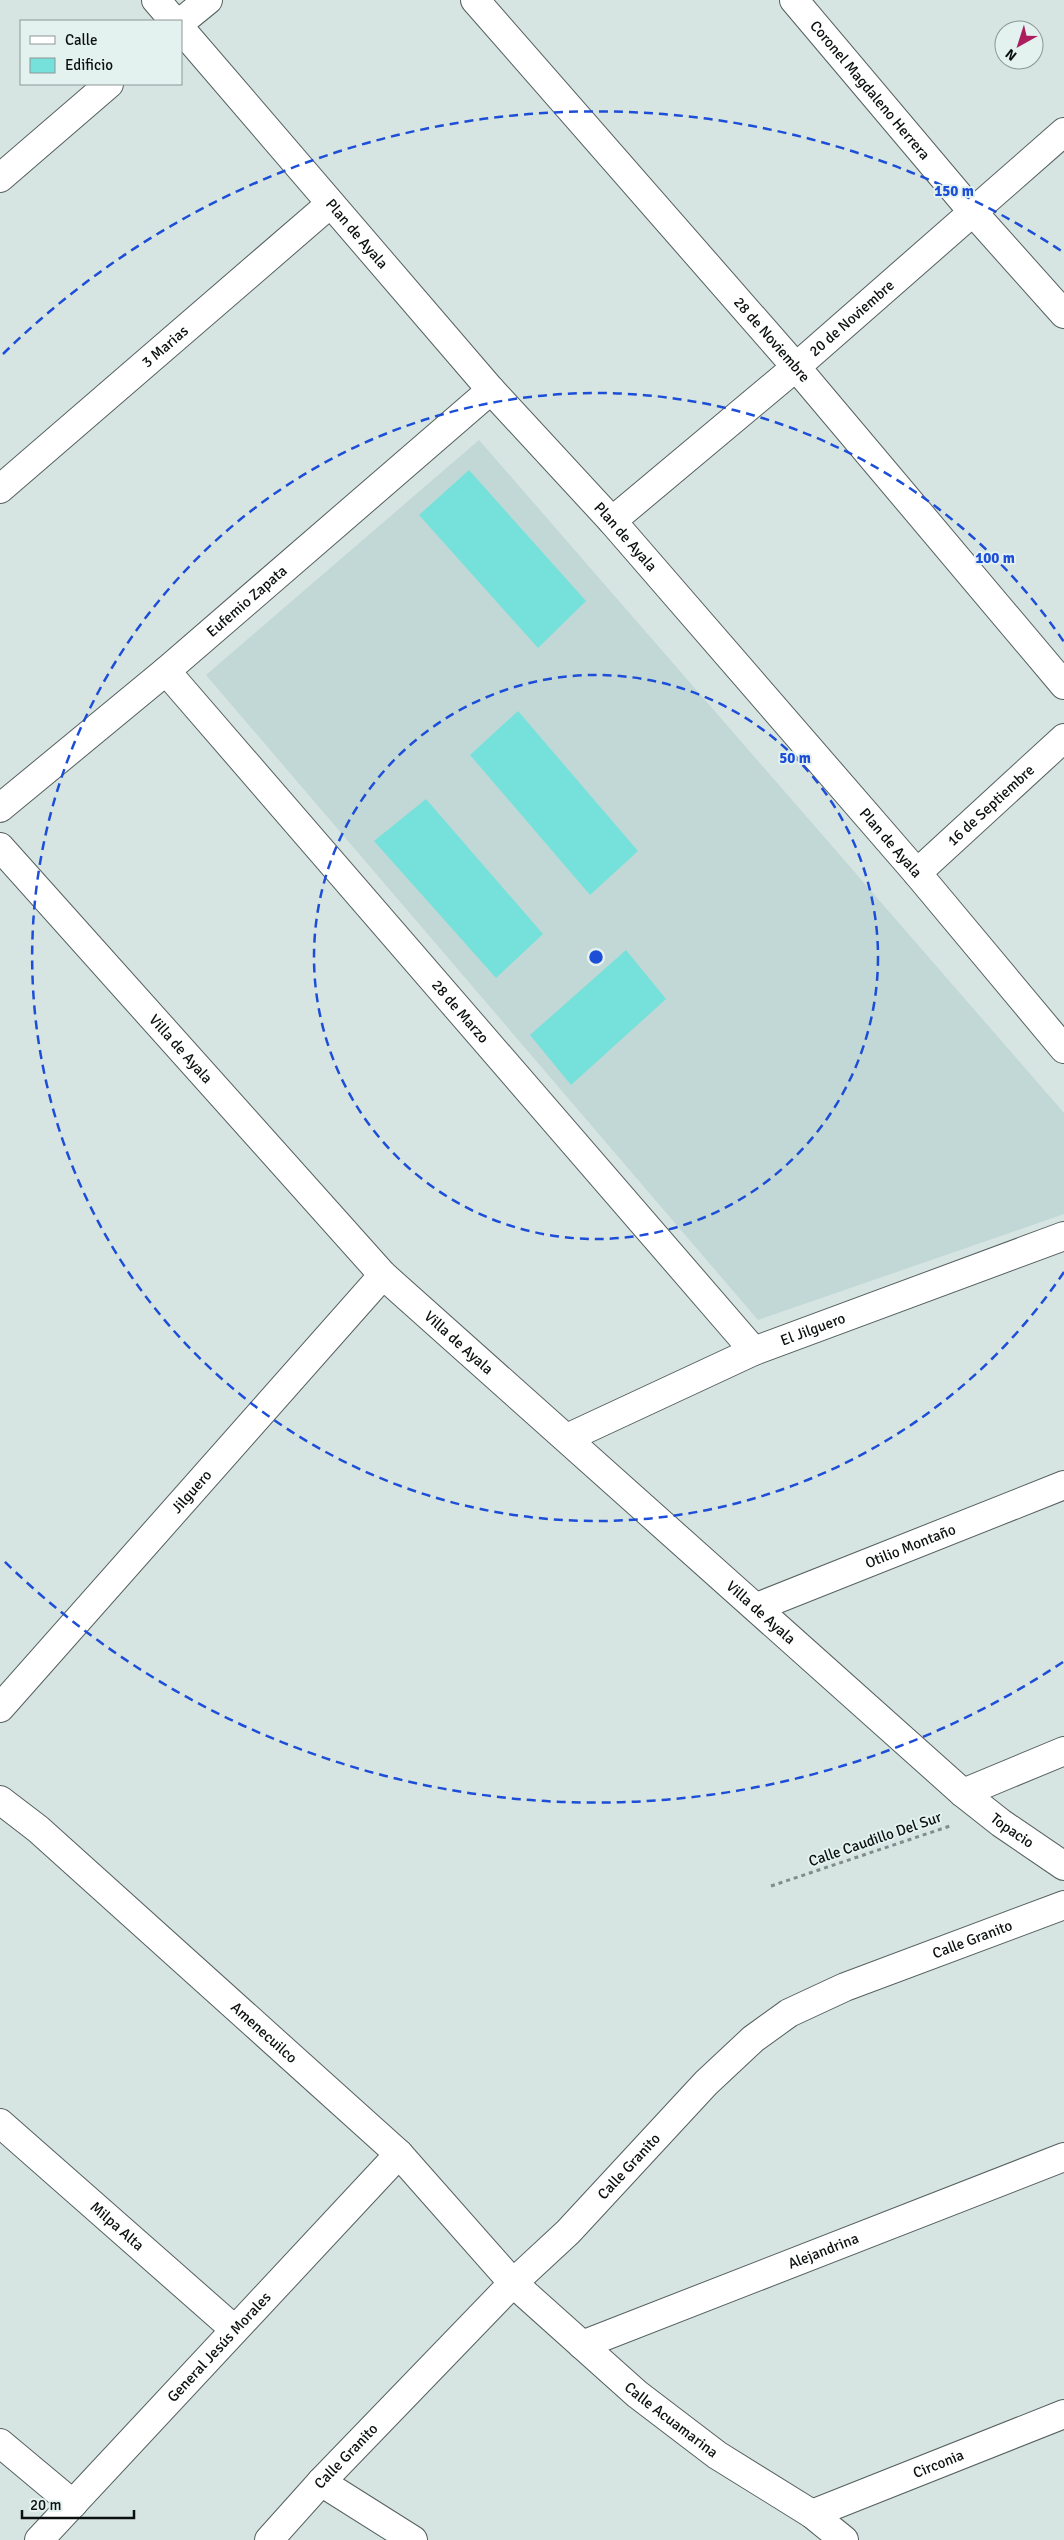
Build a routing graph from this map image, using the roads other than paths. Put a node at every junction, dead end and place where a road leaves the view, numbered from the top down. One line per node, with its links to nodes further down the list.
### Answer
1 (156, 0): 5 (street)
2 (208, 0): 6 (street)
3 (475, 0): 14 (street, 28 de Noviembre)
4 (794, 0): 12 (street, Coronel Magdaleno Herrera)
5 (173, 20)
6 (182, 21)
7 (182, 30): 11 (street, Plan de Ayala)
8 (108, 85): 10 (street)
9 (1064, 132): 12 (street, 20 de Noviembre)
10 (0, 178)
11 (330, 204): 15 (street, Plan de Ayala); 16 (street, 3 Marias)
12 (972, 211): 13 (street, Coronel Magdaleno Herrera); 14 (street, 20 de Noviembre)
13 (1064, 314)
14 (796, 366): 17 (street, 20 de Noviembre); 19 (street, 28 de Noviembre)
15 (492, 390): 17 (street, Plan de Ayala); 18 (street, Eufemio Zapata)
16 (0, 489)
17 (612, 521): 23 (street, Plan de Ayala)
18 (166, 671): 21 (street, Eufemio Zapata); 27 (street, 28 de Marzo)
19 (1064, 685)
20 (1064, 738): 23 (street, 16 de Septiembre)
21 (0, 808)
22 (0, 847): 26 (street, Villa de Ayala)
23 (917, 873): 24 (street, Plan de Ayala)
24 (1064, 1049)
25 (1064, 1236): 27 (street, El Jilguero)
26 (383, 1275): 28 (street, Villa de Ayala); 31 (street, Jilguero)
27 (754, 1352): 28 (street, El Jilguero)
28 (567, 1438): 30 (street, Villa de Ayala)
29 (1064, 1485): 30 (street, Otilio Montaño)
30 (757, 1607): 33 (street, Villa de Ayala)
31 (0, 1708)
32 (1064, 1751): 33 (street)
33 (963, 1793): 35 (street, Topacio)
34 (0, 1800): 38 (street, Amenecuilco)
35 (1064, 1866)
36 (1064, 1905): 40 (street, Calle Granito)
37 (0, 2123): 41 (street, Milpa Alta)
38 (399, 2154): 40 (street, Amenecuilco); 41 (street, General Jesús Morales)
39 (1064, 2157): 42 (street, Alejandrina)
40 (512, 2282): 42 (street, Calle Acuamarina); 45 (street, Calle Granito)
41 (234, 2329): 46 (street, General Jesús Morales)
42 (582, 2345): 47 (street, Calle Acuamarina)
43 (1064, 2414): 47 (street, Circonia)
44 (0, 2442): 46 (street)
45 (321, 2482): 49 (street, Calle Granito); 50 (street)
46 (73, 2504): 48 (street, General Jesús Morales)
47 (812, 2514): 51 (street, Calle Acuamarina)
48 (39, 2540)
49 (269, 2540)
50 (413, 2540)
51 (844, 2540)

